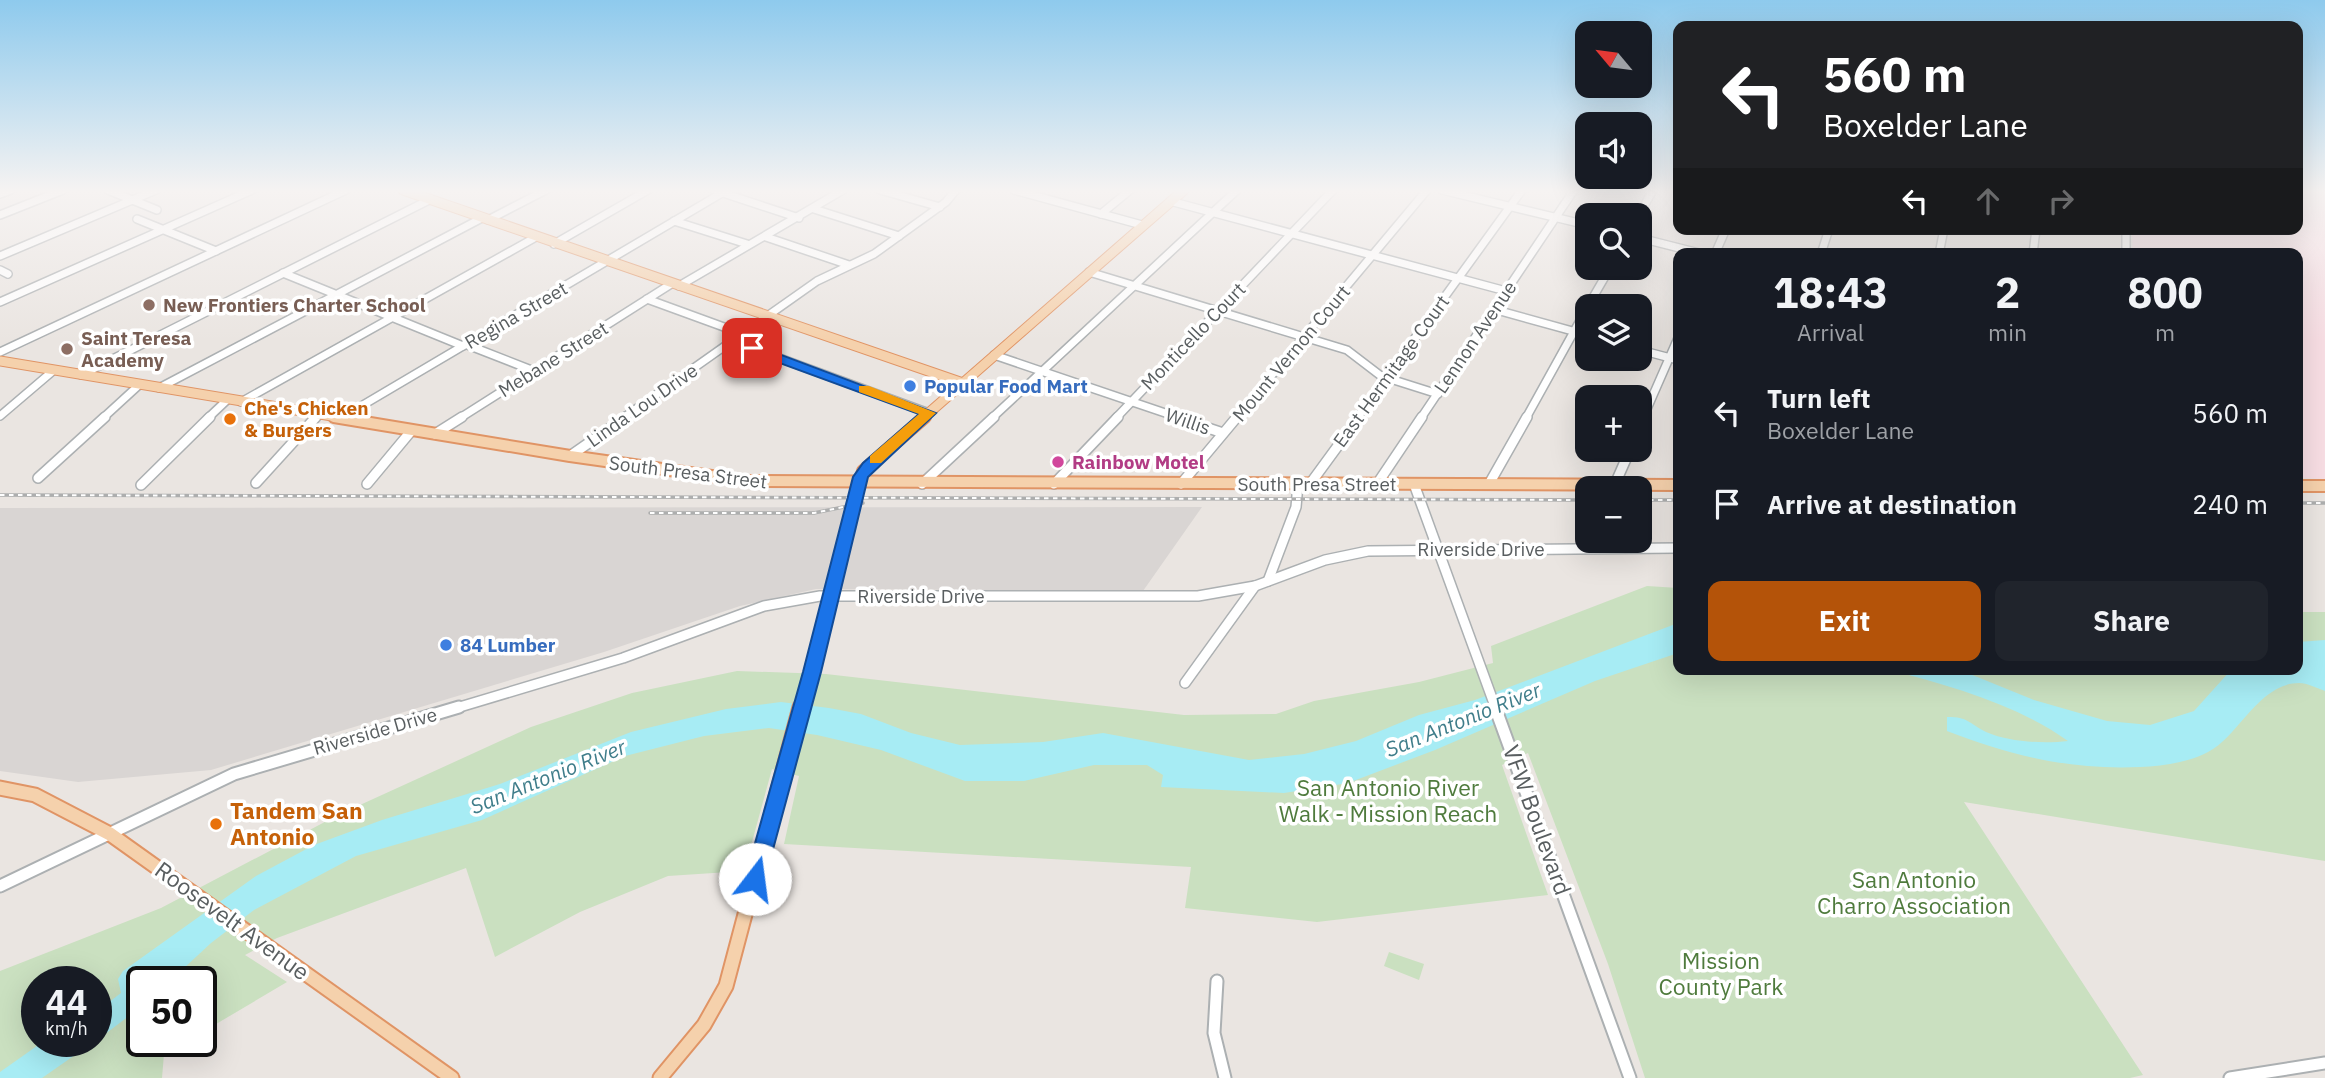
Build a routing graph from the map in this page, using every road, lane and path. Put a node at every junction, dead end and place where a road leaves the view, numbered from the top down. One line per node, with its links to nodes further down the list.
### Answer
1 (37, 240): 28 (street)
2 (139, 240): 41 (street)
3 (191, 240): 26 (street)
4 (239, 240): 26 (street)
5 (349, 240): 33 (street)
6 (443, 240): 39 (street)
7 (530, 240): 45 (street)
8 (545, 240): 23 (main road)
9 (560, 240): 23 (street)
10 (642, 240): 29 (street, Regina Street)
11 (735, 240): 24 (street)
12 (757, 240): 24 (street, Mebane Street)
13 (776, 240): 30 (street)
14 (892, 240): 30 (street, Linda Lou Drive)
15 (1125, 240): 32 (main road)
16 (1182, 240): 37 (street)
17 (1285, 240): 43 (street, Monticello Court)
18 (1315, 240): 27 (street)
19 (1384, 240): 27 (street, Mount Vernon Court)
20 (1485, 240): 35 (street, East Hermitage Court)
21 (1541, 240): 38 (street, Lennon Avenue)
22 (1652, 241): 25 (street)
23 (554, 244): 29 (main road)
24 (747, 244): 36 (street, Mebane Street)
25 (1679, 248)
26 (216, 251): 51 (street)
27 (1372, 255): 35 (street); 48 (street, Mount Vernon Court)
28 (0, 256)
29 (605, 262): 36 (main road); 50 (street, Regina Street)
30 (849, 265): 44 (street, Linda Lou Drive)
31 (0, 271): 34 (street)
32 (1089, 272): 37 (street); 53 (main road)
33 (283, 273): 39 (street); 60 (street)
34 (8, 274)
35 (1458, 278): 38 (street); 61 (street, East Hermitage Court)
36 (675, 285): 40 (street, Mebane Street); 44 (main road)
37 (1135, 285): 43 (street); 59 (street)
38 (1506, 291): 42 (street, Lennon Avenue)
39 (336, 295): 45 (street); 64 (street)
40 (647, 299): 47 (street); 58 (street, Mebane Street)
41 (0, 302)
42 (1493, 309): 46 (street); 65 (street, Lennon Avenue)
43 (1218, 310): 48 (street); 67 (street, Monticello Court)
44 (770, 314): 47 (street, Linda Lou Drive); 62 (main road)
45 (392, 318): 50 (street); 68 (street)
46 (1574, 332): 89 (street)
47 (743, 334): 49 (street, Linda Lou Drive)
48 (1305, 336): 61 (street); 75 (street, Mount Vernon Court)
49 (733, 341): 70 (street); 77 (street, Linda Lou Drive)
50 (464, 345): 58 (street); 73 (street, Regina Street)
51 (0, 352)
52 (1652, 353): 54 (street)
53 (994, 355): 59 (street, Willis); 62 (main road)
54 (1673, 359)
55 (0, 361): 57 (main road, South Presa Street)
56 (1673, 361): 69 (street)
57 (54, 370): 60 (main road, South Presa Street); 72 (street)
58 (534, 371): 76 (street, Mebane Street)
59 (1043, 372): 67 (street, Willis); 82 (street)
60 (81, 374): 63 (main road, South Presa Street)
61 (1386, 378): 65 (street); 86 (street, East Hermitage Court)
62 (963, 383): 70 (main road)
63 (139, 385): 64 (main road, South Presa Street); 78 (street)
64 (159, 388): 66 (main road, South Presa Street)
65 (1438, 394): 87 (street, Lennon Avenue)
66 (227, 400): 68 (main road, South Presa Street); 91 (street)
67 (1131, 401): 75 (street, Willis); 83 (street, Monticello Court)
68 (241, 402): 71 (main road, South Presa Street)
69 (1652, 402)
70 (929, 413): 80 (main road)
71 (318, 414): 73 (main road, South Presa Street); 79 (street)
72 (0, 416)
73 (341, 418): 74 (main road, South Presa Street)
74 (412, 430): 76 (main road, South Presa Street); 81 (street)
75 (1223, 433): 84 (street, Mount Vernon Court)
76 (435, 434): 77 (main road, South Presa Street)
77 (570, 456): 80 (main road, South Presa Street)
78 (38, 478)
79 (256, 483)
80 (860, 483): 82 (main road, South Presa Street); 100 (main road)
81 (367, 484)
82 (922, 484): 83 (main road, South Presa Street)
83 (1054, 484): 84 (main road, South Presa Street)
84 (1181, 484): 85 (main road, South Presa Street)
85 (1298, 484): 86 (main road, South Presa Street); 98 (street)
86 (1310, 484): 87 (main road, South Presa Street)
87 (1377, 484): 88 (main road, South Presa Street)
88 (1414, 484): 89 (main road, South Presa Street); 96 (street, VFW Boulevard)
89 (1489, 484): 90 (main road, South Presa Street)
90 (1575, 484)
91 (141, 485)
92 (1652, 485): 93 (main road, South Presa Street)
93 (1673, 485)
94 (2303, 486): 95 (main road)
95 (2325, 486)
96 (1438, 548): 97 (street, Riverside Drive); 98 (street, Riverside Drive); 110 (street, VFW Boulevard)
97 (1673, 548)
98 (1269, 581): 99 (street, Riverside Drive)
99 (1255, 586): 100 (street, Riverside Drive); 101 (street)
100 (832, 596): 103 (street, Riverside Drive); 108 (main road)
101 (1185, 684)
102 (0, 788): 103 (main road, Roosevelt Avenue)
103 (110, 834): 104 (street, Riverside Drive); 107 (main road, Roosevelt Avenue)
104 (0, 886)
105 (1217, 981): 109 (street)
106 (2325, 1063): 111 (street)
107 (452, 1078)
108 (660, 1078)
109 (1225, 1078)
110 (1630, 1078)
111 (2230, 1078)

